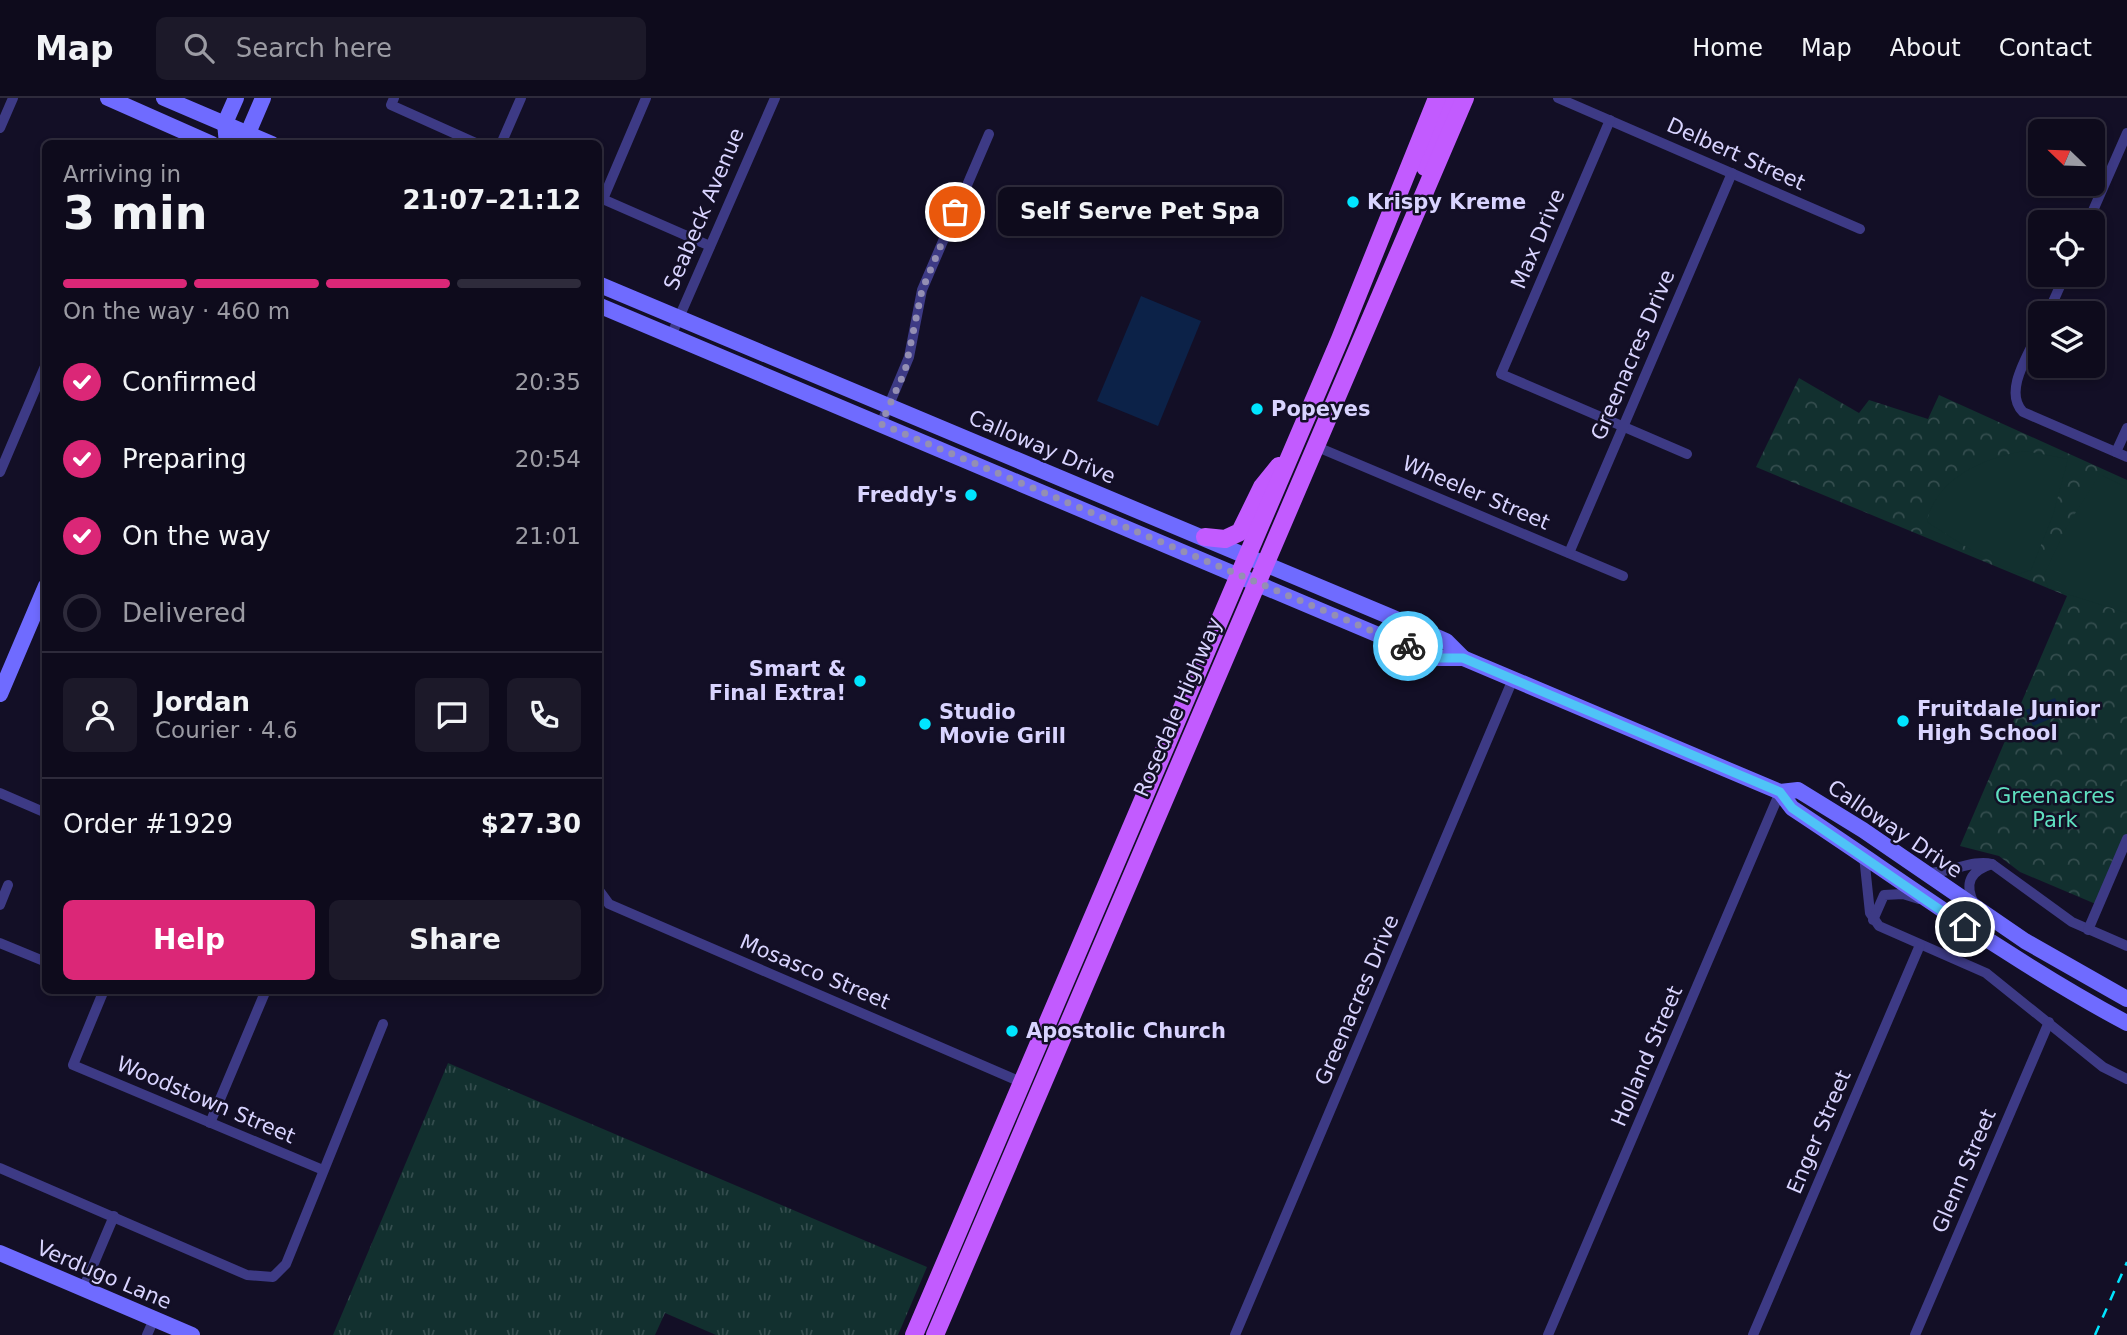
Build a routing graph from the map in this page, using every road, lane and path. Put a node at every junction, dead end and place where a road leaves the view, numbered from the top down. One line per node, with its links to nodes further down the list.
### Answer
1 (13, 98): 16 (street)
2 (108, 98): 20 (main road)
3 (164, 98): 15 (main road)
4 (236, 98): 15 (main road)
5 (263, 98): 19 (main road)
6 (521, 98): 23 (street)
7 (646, 98): 26 (street)
8 (775, 98): 30 (street, Seabeck Avenue)
9 (1437, 98): 41 (main road, Rosedale Highway)
10 (1450, 98): 25 (main road)
11 (1465, 98): 25 (main road, Rosedale Highway)
12 (1558, 98): 14 (street, Delbert Street)
13 (392, 102): 22 (street)
14 (1610, 120): 24 (street, Delbert Street); 39 (street, Max Drive)
15 (225, 123): 19 (main road); 21 (main road)
16 (0, 128)
17 (2127, 133): 28 (street)
18 (989, 134): 37 (street)
19 (242, 138)
20 (203, 140)
21 (227, 140)
22 (470, 140)
23 (503, 140)
24 (1732, 173): 29 (street, Delbert Street); 39 (street, Greenacres Drive)
25 (1428, 184): 42 (main road, Rosedale Highway)
26 (602, 196)
27 (602, 198): 30 (street)
28 (2093, 210)
29 (1860, 229)
30 (710, 246): 33 (street, Seabeck Avenue)
31 (602, 286): 33 (main road, Calloway Drive)
32 (602, 307): 34 (main road, Calloway Drive)
33 (679, 317): 34 (street, Seabeck Avenue); 37 (main road, Calloway Drive)
34 (671, 336): 38 (main road, Calloway Drive)
35 (2028, 357): 44 (street)
36 (42, 373): 46 (street)
37 (889, 406): 38 (street); 47 (main road, Calloway Drive)
38 (881, 424): 45 (main road, Calloway Drive)
39 (1624, 426): 43 (street); 49 (street, Greenacres Drive)
40 (2127, 428): 44 (street)
41 (1296, 439): 48 (main road); 50 (main road, Rosedale Highway)
42 (1315, 446): 49 (street, Wheeler Street); 51 (main road, Rosedale Highway)
43 (1687, 454)
44 (2122, 455)
45 (957, 457): 47 (main road); 52 (main road, Calloway Drive)
46 (0, 472)
47 (1057, 476): 48 (main road, Calloway Drive)
48 (1205, 537): 50 (main road, Calloway Drive)
49 (1569, 553): 53 (street, Wheeler Street)
50 (1247, 554): 51 (main road, Calloway Drive); 52 (main road, Rosedale Highway)
51 (1265, 562): 54 (main road, Rosedale Highway); 56 (main road, Calloway Drive)
52 (1237, 576): 54 (main road, Calloway Drive); 61 (main road, Rosedale Highway)
53 (1623, 576)
54 (1255, 583): 56 (main road, Calloway Drive); 70 (main road, Rosedale Highway)
55 (42, 595): 58 (main road)
56 (1463, 658): 57 (main road, Calloway Drive)
57 (1513, 679): 59 (main road, Calloway Drive); 103 (street, Greenacres Drive)
58 (0, 694)
59 (1780, 792): 64 (main road, Calloway Drive); 67 (main road, Calloway Drive); 104 (street, Holland Street)
60 (0, 793): 62 (street)
61 (1143, 798): 69 (main road, Rosedale Highway); 70 (main road)
62 (42, 811)
63 (2127, 839): 65 (street)
64 (1864, 856): 72 (main road, Calloway Drive); 75 (street)
65 (2124, 856): 76 (street)
66 (1992, 864): 67 (street); 74 (street); 76 (street)
67 (1926, 873): 74 (main road, Calloway Drive)
68 (8, 886): 73 (street)
69 (1105, 889): 87 (main road); 89 (main road, Rosedale Highway)
70 (1124, 893): 87 (main road, Rosedale Highway)
71 (602, 894): 89 (street, Mosasco Street)
72 (1928, 901): 75 (street); 85 (main road, Calloway Drive)
73 (0, 905)
74 (1976, 910): 83 (main road, Calloway Drive)
75 (1873, 920): 78 (street)
76 (2088, 930): 79 (street)
77 (0, 943): 80 (street)
78 (1920, 944): 84 (street); 105 (street, Enger Street)
79 (2127, 946)
80 (42, 960)
81 (102, 994): 90 (street, Woodstown Street)
82 (264, 994): 90 (street)
83 (2127, 999)
84 (2049, 1023): 88 (street); 106 (street, Glenn Street)
85 (2127, 1023)
86 (383, 1024): 92 (street)
87 (1046, 1076): 102 (main road, Rosedale Highway)
88 (2127, 1079)
89 (1021, 1082): 94 (main road, Rosedale Highway)
90 (210, 1123): 92 (street, Woodstown Street)
91 (0, 1168): 93 (street)
92 (323, 1170): 93 (street)
93 (114, 1216): 96 (street)
94 (953, 1243): 100 (main road, Rosedale Highway); 101 (main road)
95 (0, 1253): 96 (main road, Verdugo Lane)
96 (83, 1289): 97 (main road, Verdugo Lane)
97 (154, 1319): 98 (street); 99 (main road, Verdugo Lane)
98 (147, 1335)
99 (192, 1335)
100 (914, 1335)
101 (922, 1335)
102 (935, 1335)
103 (1236, 1335)
104 (1548, 1335)
105 (1753, 1335)
106 (1915, 1335)

